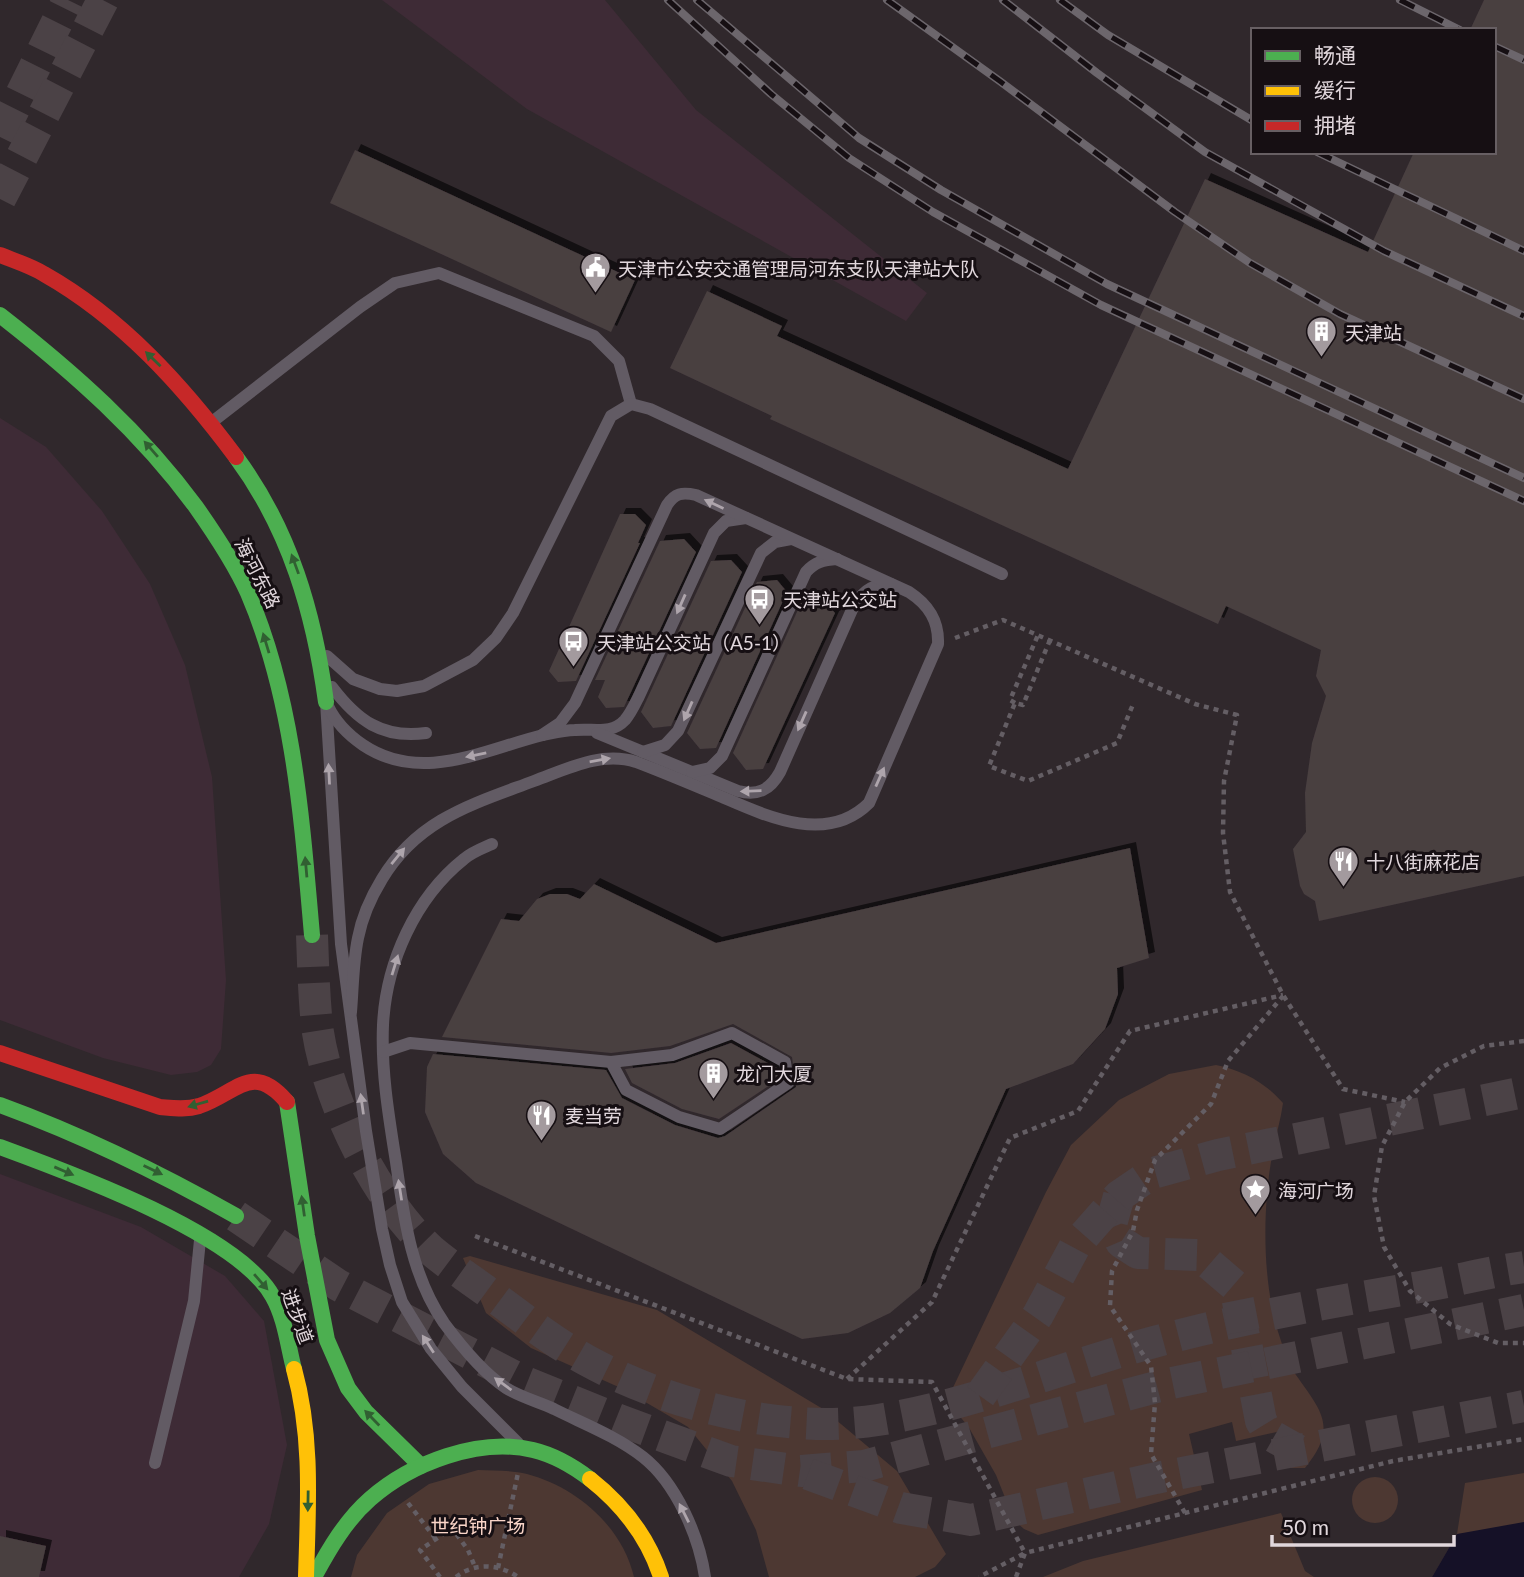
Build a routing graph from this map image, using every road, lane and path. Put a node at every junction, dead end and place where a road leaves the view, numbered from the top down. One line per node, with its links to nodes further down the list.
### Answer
1 (0, 255): 4 (street, one-way to 1)
2 (0, 315): 24 (street, 海河东路, one-way to 2)
3 (631, 404): 4 (lane); 8 (lane); 13 (lane)
4 (212, 422): 13 (street, one-way to 4)
5 (746, 518): 6 (lane); 18 (lane, one-way to 18); 20 (lane, one-way to 20)
6 (793, 539): 7 (lane); 21 (lane, one-way to 21)
7 (837, 559): 9 (lane); 22 (lane)
8 (1003, 574)
9 (891, 584): 12 (lane); 22 (lane, one-way to 22)
10 (1038, 635): 11 (path); 12 (path); 17 (path)
11 (1050, 640): 17 (path); 25 (path)
12 (938, 645): 26 (lane, one-way to 12)
13 (318, 646): 14 (street)
14 (323, 671): 15 (street); 19 (lane)
15 (326, 702): 20 (lane, one-way to 15); 26 (lane, one-way to 15)
16 (1134, 702): 17 (path)
17 (1015, 703)
18 (590, 730): 20 (lane); 21 (lane)
19 (425, 733)
20 (541, 736)
21 (643, 752): 22 (lane)
22 (692, 772)
23 (492, 844): 28 (lane, one-way to 23)
24 (312, 935)
25 (1283, 995): 31 (path); 38 (path); 44 (path)
26 (352, 1012): 40 (lane, one-way to 26)
27 (1524, 1041): 31 (path)
28 (383, 1052): 30 (lane); 55 (lane, one-way to 28)
29 (0, 1053): 42 (street, one-way to 29)
30 (611, 1062): 30 (lane)
31 (1405, 1102): 37 (path)
32 (0, 1105): 34 (street, one-way to 34)
33 (0, 1147): 35 (street, 进步道, one-way to 35)
34 (236, 1216)
35 (200, 1236): 41 (lane); 49 (street, 进步道, one-way to 49)
36 (475, 1236): 38 (path)
37 (1524, 1343)
38 (847, 1379): 46 (path)
39 (1524, 1438): 44 (path)
40 (524, 1448): 42 (street); 48 (path); 54 (street)
41 (155, 1463)
42 (421, 1466): 43 (street)
43 (392, 1483): 45 (path); 50 (street)
44 (1185, 1513): 46 (path)
45 (435, 1538): 47 (path); 51 (path)
46 (1025, 1553): 56 (path); 57 (path)
47 (475, 1567): 48 (path); 52 (path)
48 (498, 1568): 53 (path)
49 (306, 1577)
50 (314, 1577)
51 (440, 1577)
52 (456, 1577)
53 (519, 1577)
54 (661, 1577)
55 (705, 1577)
56 (979, 1577)
57 (1016, 1577)

